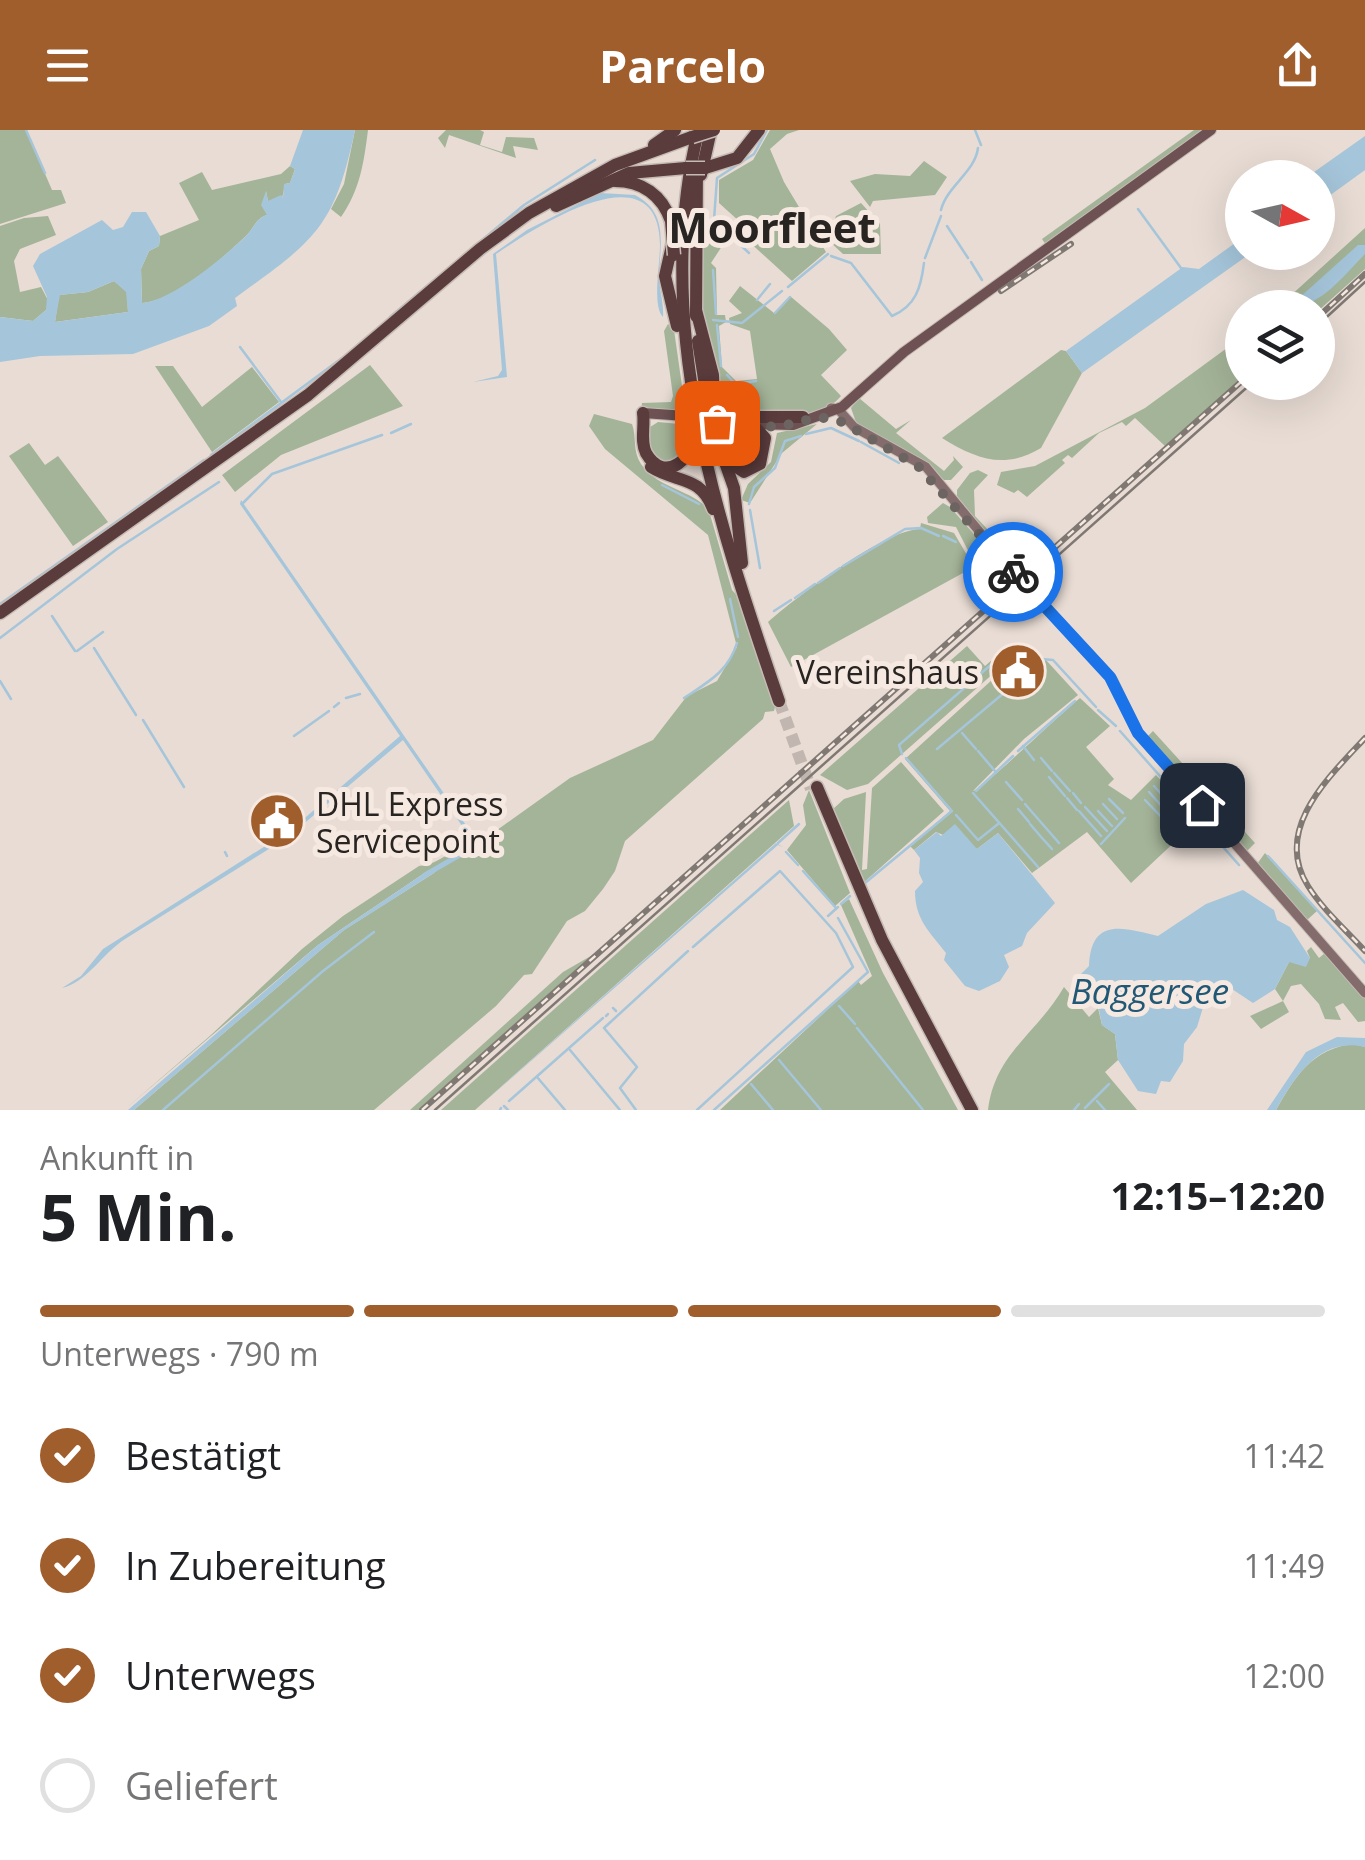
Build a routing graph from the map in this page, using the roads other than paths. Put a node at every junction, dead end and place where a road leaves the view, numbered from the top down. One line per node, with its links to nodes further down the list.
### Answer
1 (674, 130): 5 (highway)
2 (760, 130): 6 (highway)
3 (1212, 130): 13 (main road)
4 (706, 131): 5 (highway); 6 (highway); 8 (highway); 9 (highway)
5 (629, 165): 6 (highway); 7 (highway); 21 (highway)
6 (696, 167): 9 (highway); 26 (highway)
7 (602, 182): 11 (highway, bridge); 21 (highway)
8 (686, 195): 11 (highway); 20 (highway)
9 (696, 247): 10 (highway)
10 (696, 310): 14 (highway, bridge); 19 (highway)
11 (677, 326): 12 (highway)
12 (687, 399): 16 (highway); 20 (highway)
13 (835, 408): 15 (main road); 17 (main road); 17 (main road); 18 (main road)
14 (717, 415): 15 (highway); 16 (main road, bridge); 18 (main road)
15 (803, 417): 18 (main road)
16 (643, 422): 27 (highway)
17 (847, 423): 22 (main road); 23 (main road)
18 (767, 428): 19 (highway); 24 (highway)
19 (720, 450): 24 (highway)
20 (707, 460): 27 (highway)
21 (213, 466): 28 (highway)
22 (928, 476): 23 (main road); 25 (main road)
23 (948, 491): 25 (main road)
24 (737, 506): 26 (highway)
25 (968, 520): 30 (main road, bridge)
26 (742, 563): 27 (highway)
27 (750, 611)
28 (0, 616)
29 (814, 788): 31 (highway)
30 (1365, 993)
31 (968, 1110)

